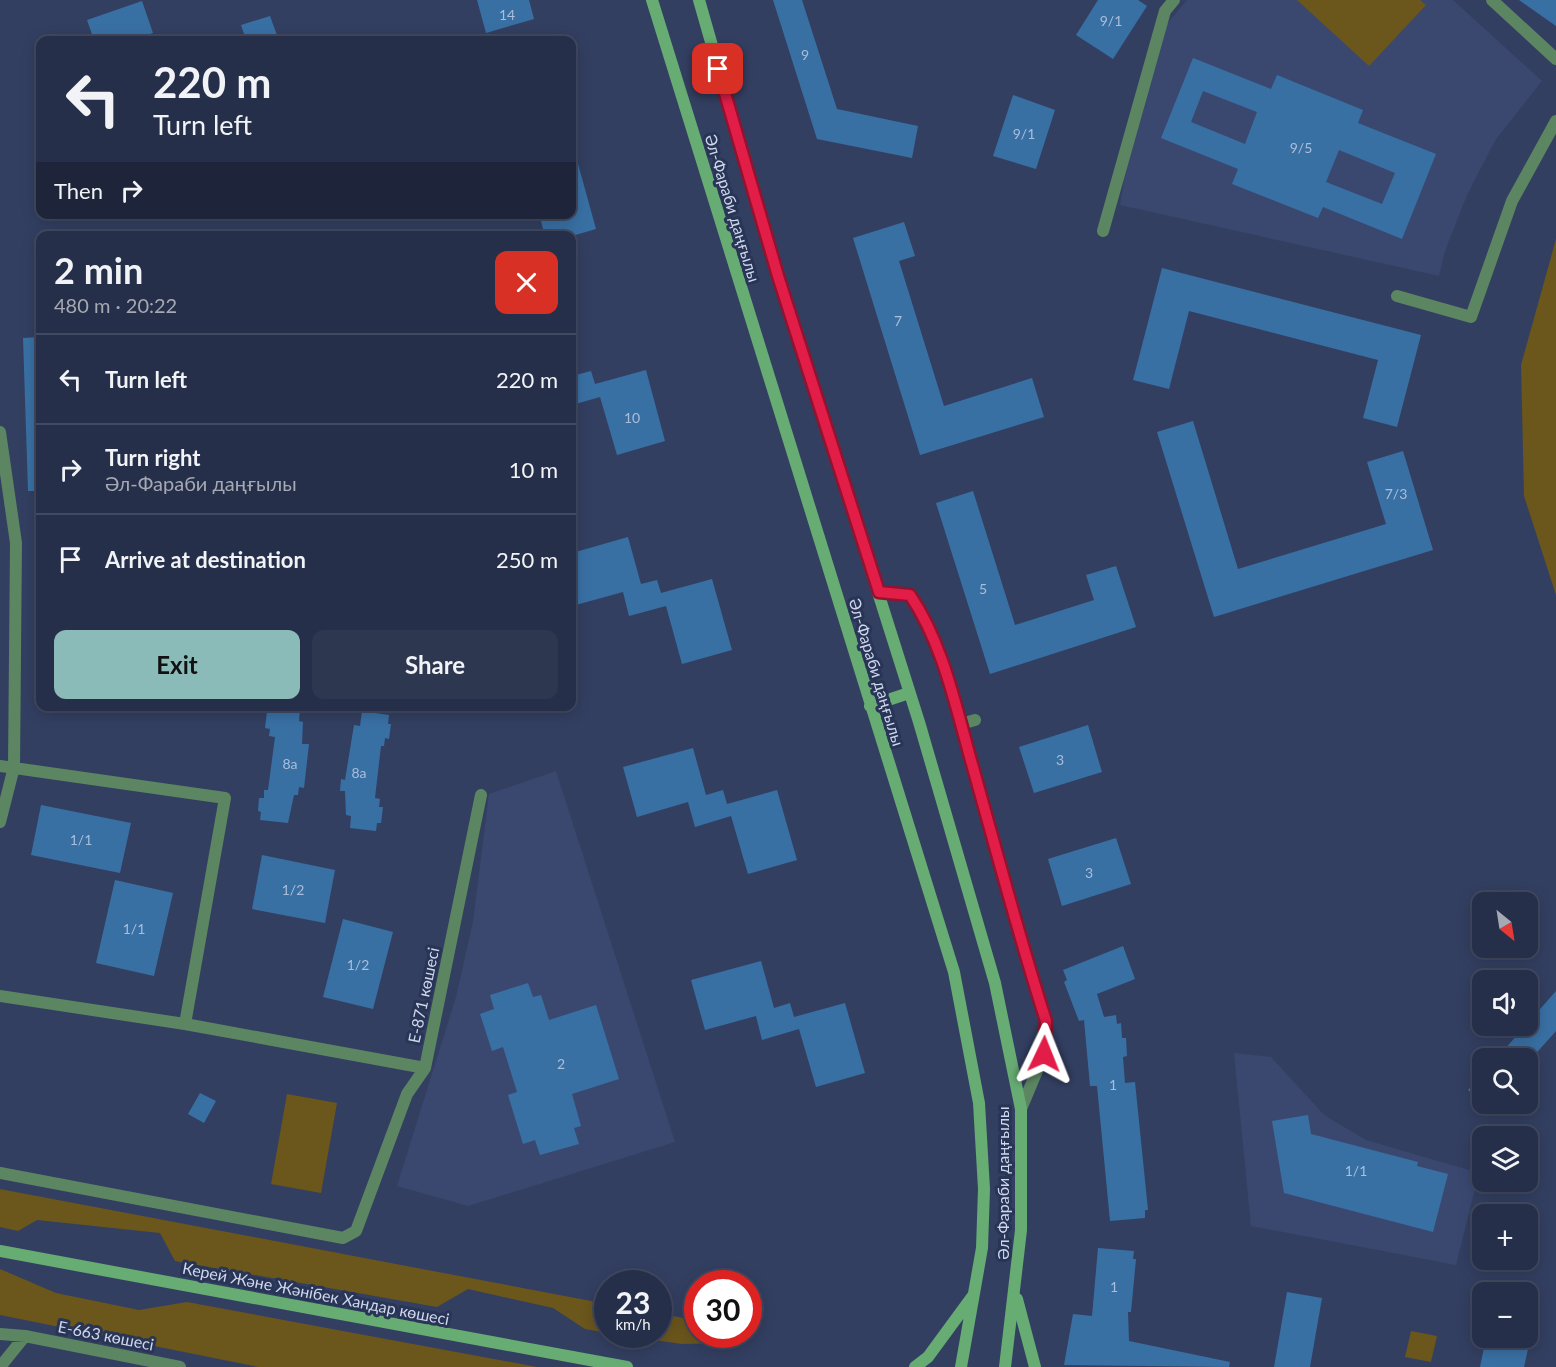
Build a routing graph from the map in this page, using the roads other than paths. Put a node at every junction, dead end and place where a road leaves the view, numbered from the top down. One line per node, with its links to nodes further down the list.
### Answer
1 (652, 0): 12 (main road, Әл-Фараби даңғылы)
2 (699, 0): 10 (main road, Әл-Фараби даңғылы)
3 (1174, 0): 7 (street)
4 (1492, 0): 5 (street)
5 (1556, 59)
6 (1556, 121): 8 (street)
7 (1103, 231)
8 (1397, 296)
9 (0, 432): 16 (street)
10 (879, 592): 11 (main road, Әл-Фараби даңғылы); 14 (street)
11 (909, 693): 12 (main road); 22 (main road, Әл-Фараби даңғылы)
12 (870, 706): 26 (main road, Әл-Фараби даңғылы)
13 (975, 720): 14 (street)
14 (961, 724): 22 (street)
15 (0, 766): 16 (street)
16 (14, 767): 18 (street); 20 (street)
17 (481, 795): 21 (street, Е-871 көшесі)
18 (0, 822)
19 (0, 996): 20 (street, Е-871 көшесі)
20 (184, 1024): 21 (street, Е-871 көшесі)
21 (425, 1068): 23 (street)
22 (1021, 1109): 25 (main road, Әл-Фараби даңғылы)
23 (0, 1173)
24 (0, 1251): 31 (main road, Керей Және Жәнібек Хандар көшесі)
25 (1016, 1292): 34 (main road, Әл-Фараби даңғылы); 35 (main road)
26 (974, 1294): 32 (main road); 33 (main road, Әл-Фараби даңғылы)
27 (0, 1334): 28 (street, Е-663 көшесі)
28 (25, 1336): 29 (street); 30 (street, Е-663 көшесі)
29 (0, 1367)
30 (180, 1367)
31 (627, 1367)
32 (915, 1367)
33 (961, 1367)
34 (1005, 1367)
35 (1035, 1367)

